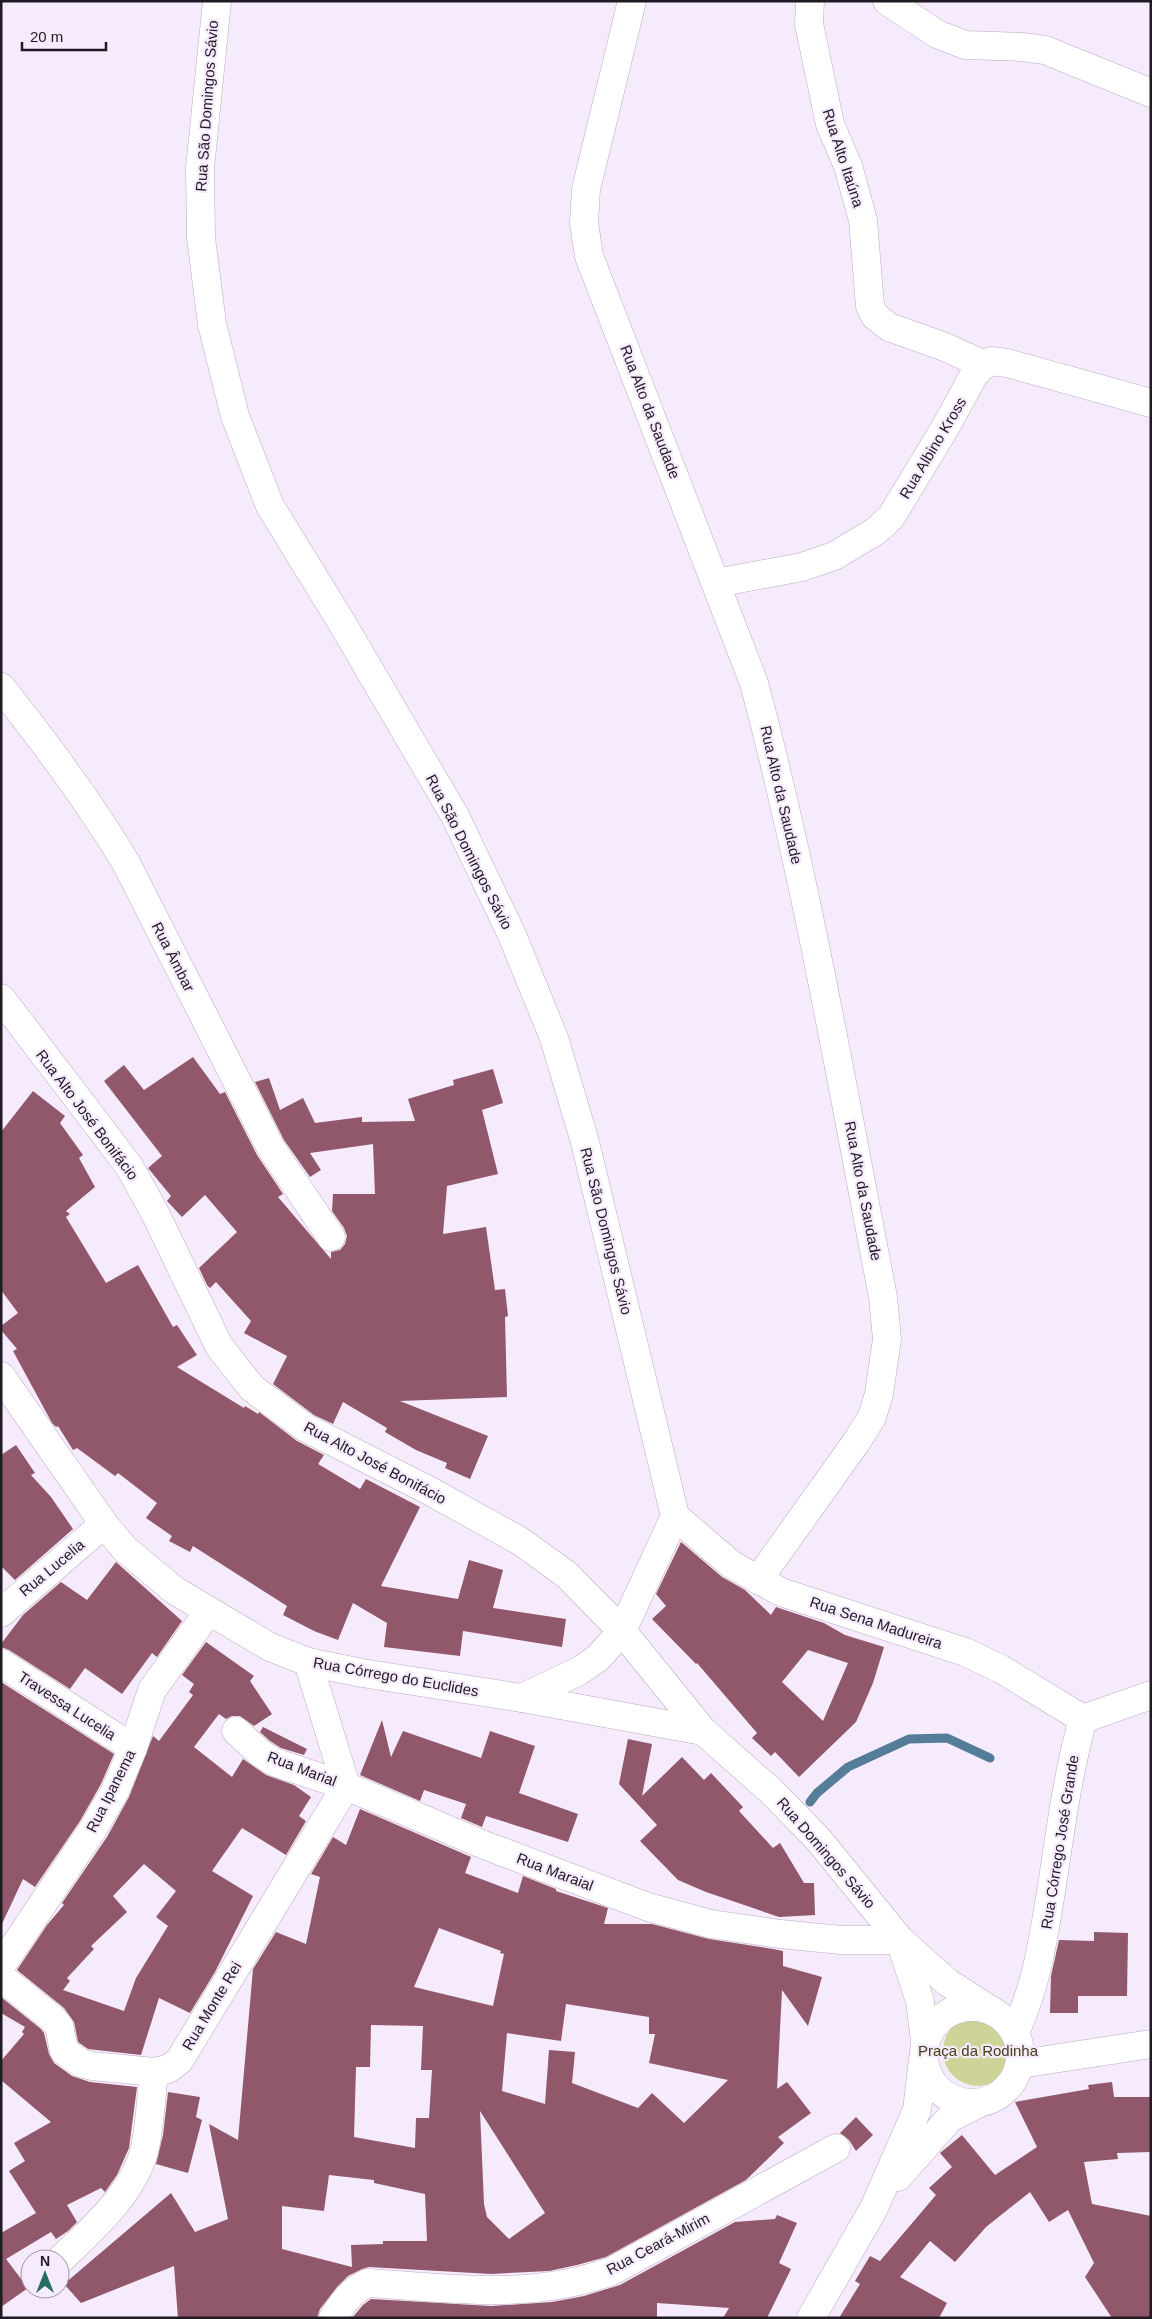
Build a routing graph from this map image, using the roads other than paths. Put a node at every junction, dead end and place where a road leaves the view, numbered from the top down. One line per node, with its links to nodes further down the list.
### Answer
1 (217, 1): 13 (street, Rua São Domingos Sávio)
2 (632, 1): 8 (street, Rua Alto da Saudade)
3 (810, 1): 6 (street, Rua Alto Itaúna)
4 (887, 1): 5 (street)
5 (1151, 93)
6 (984, 365): 7 (street); 8 (street, Rua Albino Kross)
7 (1151, 404)
8 (716, 582): 15 (street, Rua Alto da Saudade)
9 (1, 687): 11 (street, Rua Âmbar)
10 (1, 998): 18 (street, Rua Alto José Bonifácio)
11 (331, 1237)
12 (1, 1376): 14 (street, Rua Córrego do Euclides)
13 (675, 1516): 15 (street, Rua Sena Madureira); 18 (street)
14 (104, 1524): 16 (street, Rua Lucelia); 17 (street, Rua Córrego do Euclides)
15 (758, 1580): 23 (street, Rua Sena Madureira)
16 (6, 1599)
17 (209, 1611): 19 (street, Rua Córrego do Euclides); 26 (street, Rua Ipanema)
18 (622, 1631): 22 (street); 25 (street, Rua Alto José Bonifácio)
19 (308, 1662): 22 (street, Rua Córrego do Euclides); 27 (street)
20 (1, 1663): 26 (street, Travessa Lucelia)
21 (1151, 1696): 23 (street)
22 (522, 1698): 25 (street, Rua Córrego do Euclides)
23 (1083, 1719): 32 (street, Rua Córrego José Grande)
24 (236, 1731): 27 (street, Rua Marial)
25 (703, 1731): 28 (street, Rua Domingos Sávio)
26 (133, 1748): 29 (street, Rua Ipanema)
27 (346, 1786): 28 (street, Rua Maraial); 36 (street, Rua Monte Rei)
28 (900, 1940): 31 (street, Rua Domingos Sávio); 34 (street, Rua Domingos Sávio)
29 (1, 1966)
30 (1, 1977): 36 (street, Rua Monte Rei)
31 (992, 2011): 32 (street); 34 (street)
32 (1015, 2033): 35 (street)
33 (1151, 2044): 35 (street)
34 (924, 2050): 37 (street); 39 (street)
35 (1020, 2064): 37 (street)
36 (154, 2072): 40 (street)
37 (979, 2103): 39 (street)
38 (836, 2148): 41 (street, Rua Ceará-Mirim)
39 (874, 2208): 42 (street)
40 (70, 2250)
41 (333, 2318)
42 (811, 2318)

